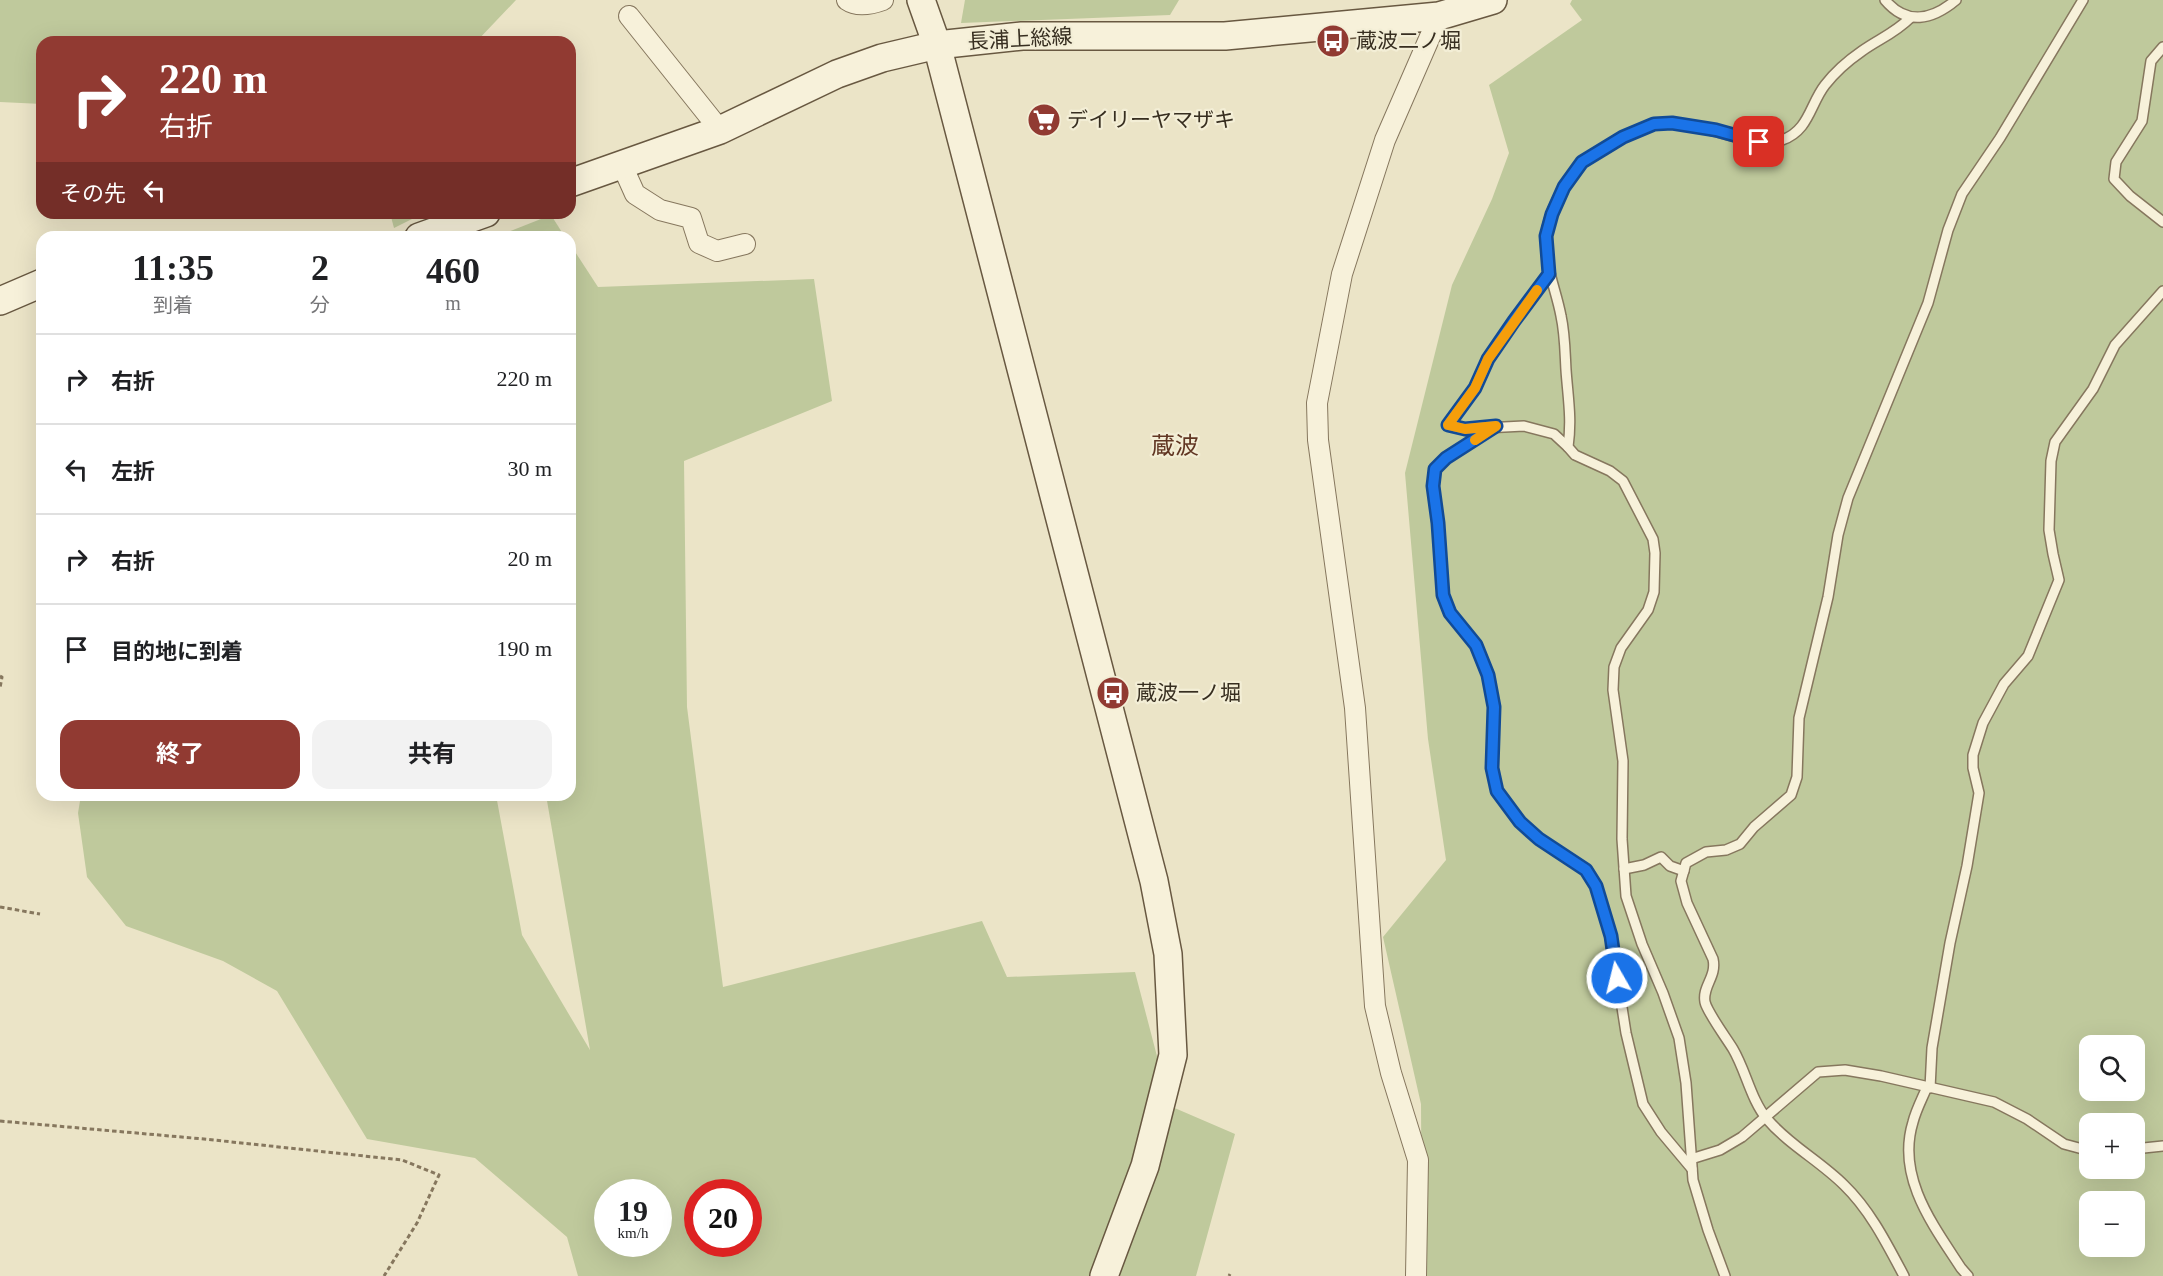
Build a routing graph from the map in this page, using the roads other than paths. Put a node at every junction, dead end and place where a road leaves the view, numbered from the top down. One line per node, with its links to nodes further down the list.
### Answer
1 (847, 0): 2 (street)
2 (883, 0)
3 (921, 0): 11 (street)
4 (1493, 0): 9 (street, 長浦上総線)
5 (1885, 0): 10 (lane)
6 (1956, 0): 10 (lane)
7 (2083, 0): 27 (lane)
8 (630, 16): 13 (street)
9 (1439, 16): 11 (street, 長浦上総線); 35 (street)
10 (1910, 18): 20 (lane)
11 (937, 45): 13 (street, 長浦上総線); 34 (street)
12 (2163, 47): 17 (lane)
13 (720, 130): 14 (street, 長浦上総線)
14 (622, 165): 15 (street, 長浦上総線); 19 (street)
15 (576, 181)
16 (469, 219): 18 (street)
17 (2163, 222)
18 (436, 231)
19 (745, 244)
20 (1549, 274): 24 (lane); 25 (lane)
21 (36, 286): 23 (street)
22 (2163, 291): 28 (lane)
23 (0, 301)
24 (1496, 426): 25 (lane); 33 (lane)
25 (1568, 447): 26 (lane)
26 (1624, 869): 27 (lane); 33 (lane)
27 (1684, 872): 29 (lane)
28 (1929, 1088): 29 (lane); 31 (lane); 38 (lane)
29 (1766, 1117): 33 (lane); 37 (lane)
30 (2163, 1146): 32 (lane)
31 (2079, 1148)
32 (2145, 1148)
33 (1691, 1164): 36 (lane)
34 (1104, 1276)
35 (1416, 1276)
36 (1725, 1276)
37 (1904, 1276)
38 (1968, 1276)

